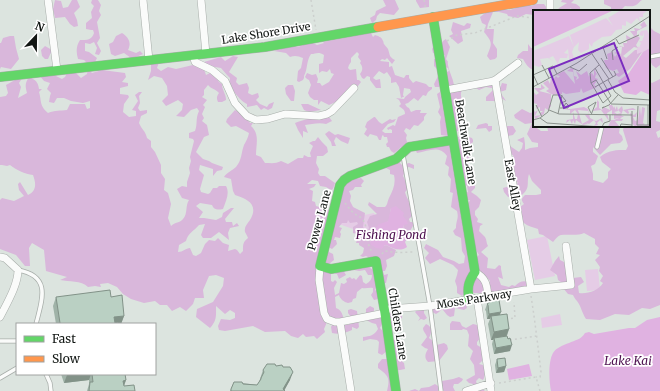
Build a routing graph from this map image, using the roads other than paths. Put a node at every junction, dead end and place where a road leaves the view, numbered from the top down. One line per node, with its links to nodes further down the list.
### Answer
1 (48, 0): 12 (street)
2 (143, 0): 10 (street)
3 (201, 0): 6 (street)
4 (533, 0): 5 (street, Lake Shore Drive)
5 (433, 17): 6 (street, Lake Shore Drive); 16 (street, Beachwalk Lane)
6 (206, 54): 8 (street, Lake Shore Drive)
7 (660, 55): 9 (lane)
8 (193, 56): 10 (street, Lake Shore Drive); 15 (street)
9 (650, 57)
10 (150, 60): 12 (street, Lake Shore Drive)
11 (518, 64): 14 (street)
12 (57, 70): 13 (street, Lake Shore Drive)
13 (0, 77)
14 (495, 80): 16 (street); 27 (street, East Alley)
15 (354, 88)
16 (446, 90): 18 (street, Beachwalk Lane)
17 (602, 127): 19 (lane)
18 (453, 140): 20 (street, Power Lane); 26 (street, Beachwalk Lane)
19 (597, 147)
20 (403, 153): 24 (street, Power Lane); 30 (lane)
21 (566, 246): 27 (street, Moss Parkway)
22 (0, 256): 25 (street)
23 (378, 260): 24 (street, Power Lane); 31 (street, Childers Lane)
24 (320, 266): 33 (street, Power Lane)
25 (18, 270): 32 (street); 34 (lane)
26 (475, 272): 28 (street); 29 (street)
27 (530, 290): 28 (street, Moss Parkway)
28 (488, 296): 29 (street, Moss Parkway)
29 (473, 299): 30 (street, Moss Parkway); 40 (street)
30 (430, 306): 31 (street, Moss Parkway); 44 (lane)
31 (385, 313): 33 (street, Moss Parkway); 43 (street, Childers Lane)
32 (0, 317)
33 (340, 322): 42 (street)
34 (36, 323)
35 (0, 341): 36 (lane)
36 (16, 341)
37 (16, 369): 39 (lane)
38 (46, 375): 41 (lane)
39 (0, 378)
40 (491, 386): 45 (street)
41 (51, 391)
42 (351, 391)
43 (396, 391)
44 (441, 391)
45 (466, 391)

